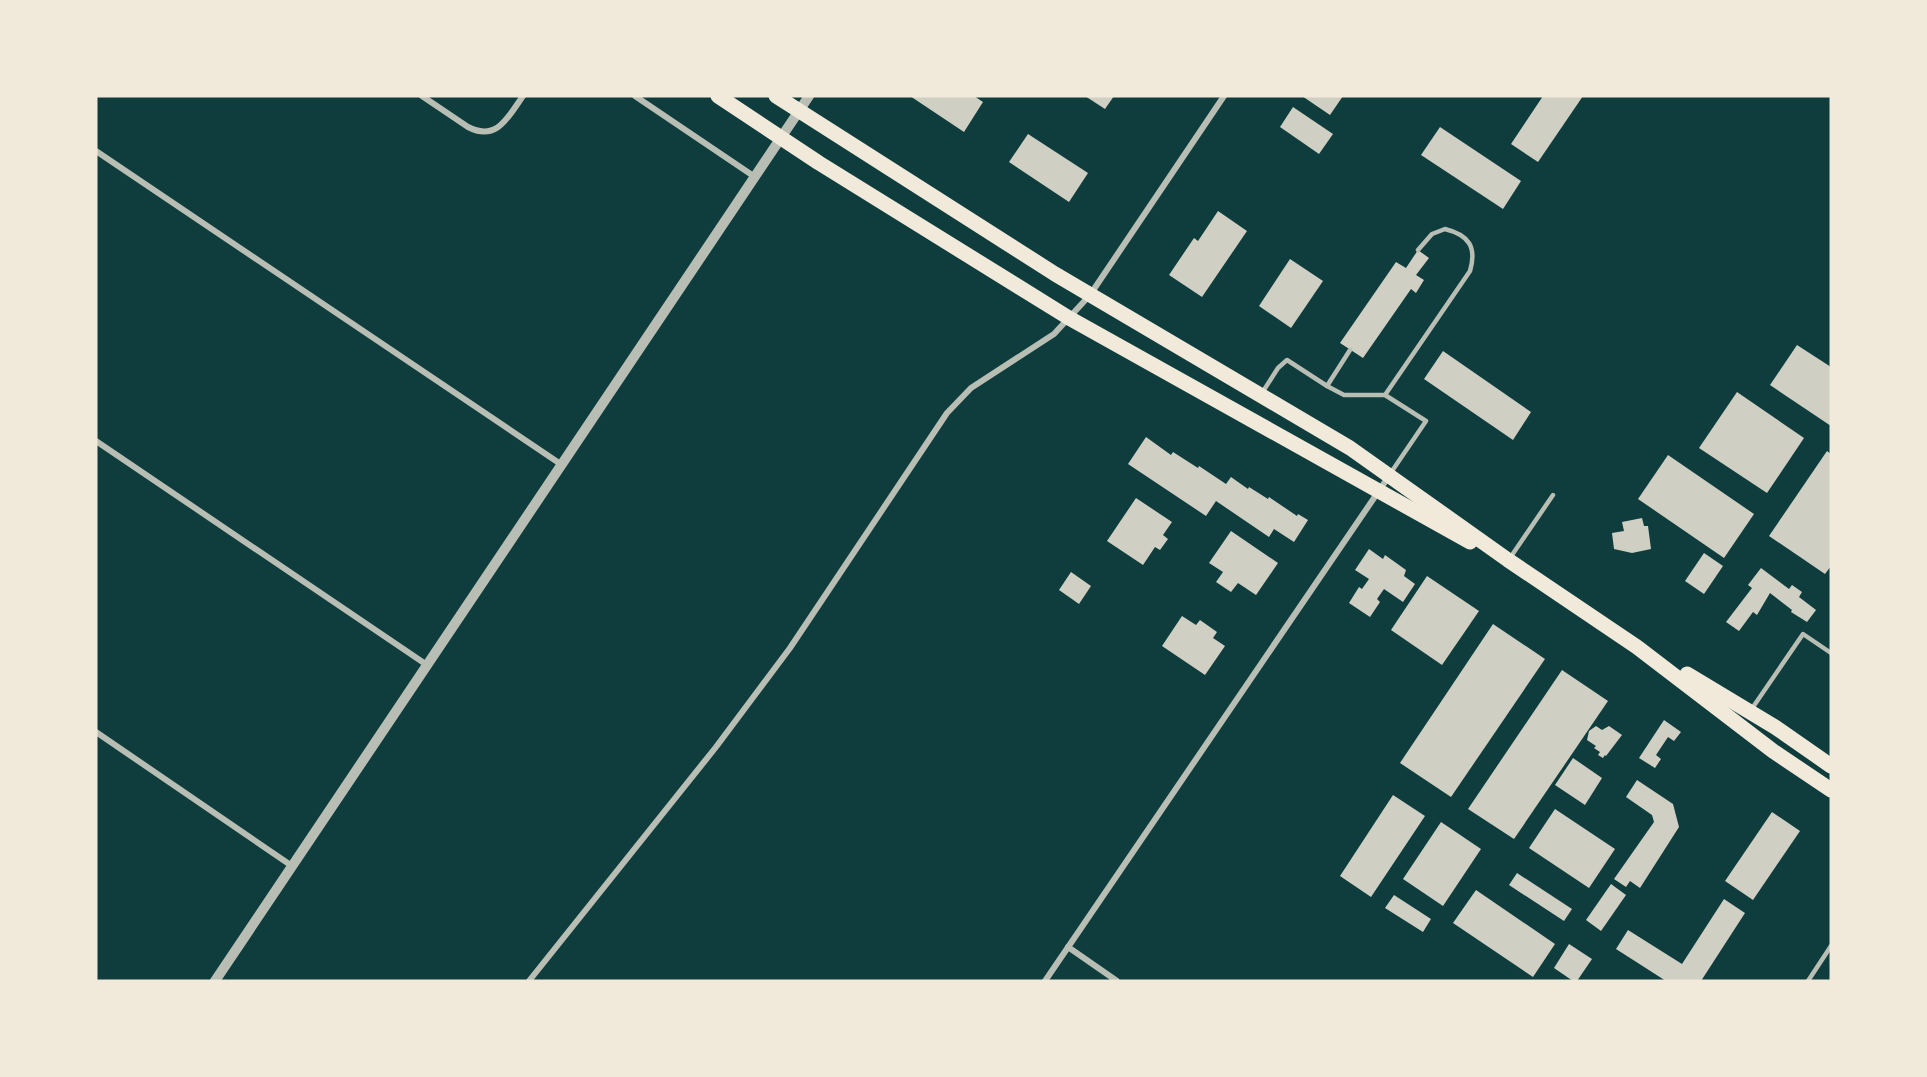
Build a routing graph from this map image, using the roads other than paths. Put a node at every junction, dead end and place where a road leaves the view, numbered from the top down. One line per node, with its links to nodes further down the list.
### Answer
1 (422, 96): 2 (street)
2 (523, 96)
3 (635, 96): 11 (street)
4 (718, 96): 9 (main road)
5 (776, 96): 8 (main road)
6 (809, 96): 8 (street)
7 (1224, 96): 13 (street)
8 (799, 111): 9 (street); 13 (main road)
9 (781, 137): 11 (street); 14 (main road)
10 (96, 151): 20 (street)
11 (755, 177): 20 (street)
12 (1418, 250): 17 (lane)
13 (1090, 295): 14 (street); 18 (main road)
14 (1069, 318): 22 (main road); 36 (street)
15 (1350, 350): 16 (lane)
16 (1327, 386): 17 (lane); 18 (lane)
17 (1385, 395): 21 (lane)
18 (1261, 396): 21 (main road)
19 (96, 441): 27 (street)
20 (562, 465): 27 (street)
21 (1389, 476): 22 (street); 24 (main road)
22 (1378, 492): 24 (main road); 34 (street)
23 (1553, 495): 24 (lane)
24 (1508, 560): 25 (main road)
25 (1637, 647): 28 (main road); 31 (main road)
26 (1831, 653): 28 (lane)
27 (428, 666): 32 (street)
28 (1750, 713): 30 (main road)
29 (96, 732): 32 (street)
30 (1831, 766)
31 (1831, 790)
32 (292, 866): 35 (street)
33 (1831, 946): 39 (lane)
34 (1068, 947): 37 (street); 38 (street)
35 (214, 981)
36 (529, 981)
37 (1045, 981)
38 (1117, 981)
39 (1808, 981)

